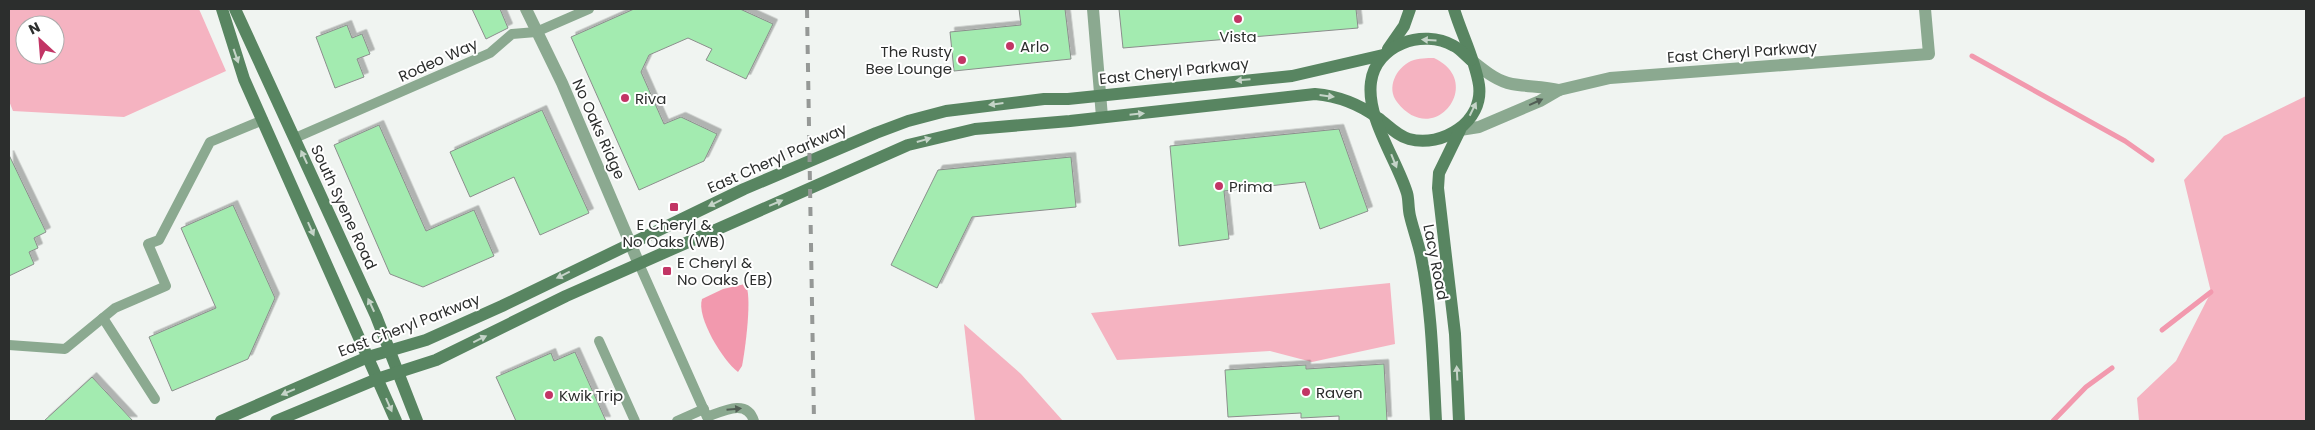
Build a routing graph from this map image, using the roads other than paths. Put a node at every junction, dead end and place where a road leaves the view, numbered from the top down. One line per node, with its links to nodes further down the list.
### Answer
1 (222, 9): 16 (street, one-way to 16)
2 (235, 9): 18 (street, South Syene Road)
3 (526, 9): 9 (street, No Oaks Ridge)
4 (589, 9): 9 (lane, Rodeo Way)
5 (1093, 9): 13 (street)
6 (1410, 9): 10 (street)
7 (1454, 9): 11 (street)
8 (1925, 9): 12 (street, East Cheryl Parkway)
9 (536, 32): 18 (lane, Rodeo Way); 19 (street, No Oaks Ridge)
10 (1383, 55): 11 (street, one-way to 10); 13 (street, East Cheryl Parkway, one-way to 13); 14 (street)
11 (1471, 60): 12 (street, East Cheryl Parkway); 17 (street, one-way to 11)
12 (1559, 90): 17 (street, East Cheryl Parkway, one-way to 12)
13 (1100, 95): 15 (street); 19 (street, East Cheryl Parkway, one-way to 19)
14 (1376, 116): 15 (street, one-way to 14); 17 (street); 37 (street, Lacy Road, one-way to 37)
15 (1102, 117): 20 (street, one-way to 15)
16 (263, 120): 21 (lane); 25 (street, one-way to 25)
17 (1460, 130): 38 (street, Lacy Road, one-way to 17)
18 (295, 138): 24 (street, South Syene Road, one-way to 18)
19 (630, 243): 20 (street, No Oaks Ridge); 24 (street, East Cheryl Parkway, one-way to 24)
20 (639, 264): 26 (street, one-way to 20); 29 (lane)
21 (103, 318): 23 (lane); 28 (lane)
22 (599, 341): 34 (lane)
23 (9, 345)
24 (390, 350): 25 (street, East Cheryl Parkway); 26 (street, South Syene Road)
25 (368, 357): 27 (street); 30 (street, East Cheryl Parkway, one-way to 30)
26 (398, 372): 27 (street); 33 (street, South Syene Road)
27 (377, 379): 31 (street); 32 (street, one-way to 32)
28 (155, 399)
29 (706, 413): 35 (lane); 36 (lane, one-way to 36)
30 (221, 421)
31 (276, 421)
32 (396, 421)
33 (417, 421)
34 (635, 421)
35 (677, 421)
36 (754, 421)
37 (1436, 421)
38 (1460, 421)

